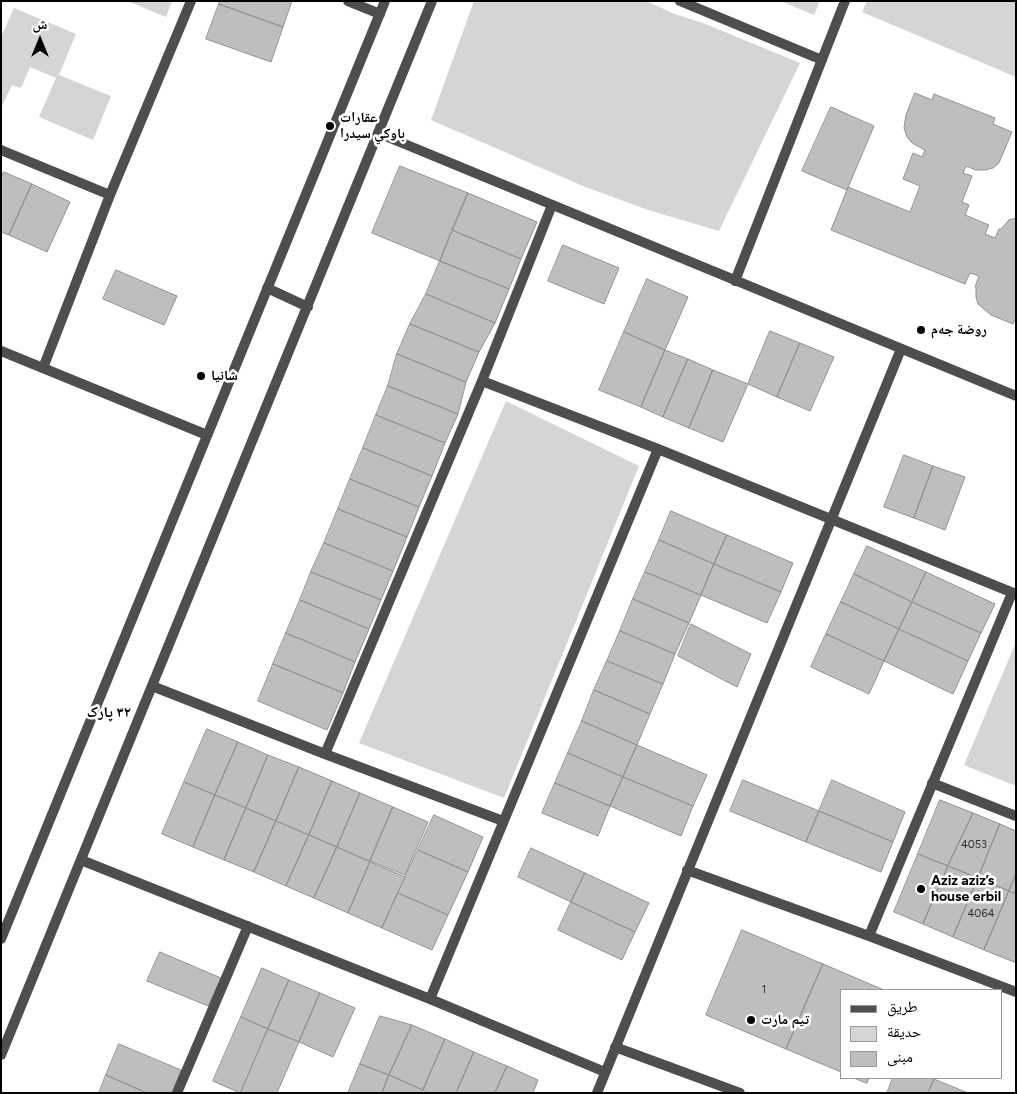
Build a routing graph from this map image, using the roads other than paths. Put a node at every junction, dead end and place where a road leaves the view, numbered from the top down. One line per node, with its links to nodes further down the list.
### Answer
1 (191, 1): 11 (street)
2 (348, 1): 7 (street)
3 (385, 1): 7 (street)
4 (432, 1): 9 (street)
5 (680, 1): 8 (street)
6 (845, 1): 8 (street)
7 (380, 14): 14 (street)
8 (822, 60): 13 (street)
9 (378, 133): 12 (street); 15 (street)
10 (1, 150): 11 (street)
11 (110, 195): 18 (street)
12 (552, 205): 13 (street); 19 (street)
13 (735, 281): 16 (street)
14 (267, 288): 15 (street); 21 (street)
15 (308, 306): 25 (street)
16 (901, 349): 20 (street); 23 (street)
17 (1, 351): 18 (street)
18 (43, 368): 21 (street)
19 (482, 381): 22 (street); 26 (street)
20 (1016, 396)
21 (207, 435): 34 (street)
22 (658, 449): 23 (street); 29 (street)
23 (831, 520): 24 (street); 31 (street)
24 (1014, 593): 27 (street)
25 (152, 686): 26 (street); 30 (street)
26 (325, 754): 29 (street)
27 (932, 783): 28 (street); 33 (street)
28 (1016, 816)
29 (503, 821): 36 (street)
30 (81, 860): 32 (street); 38 (street)
31 (687, 870): 33 (street); 37 (street)
32 (248, 926): 36 (street); 40 (street)
33 (869, 936): 35 (street)
34 (1, 939)
35 (1016, 992)
36 (430, 999): 39 (street)
37 (615, 1047): 39 (street); 42 (street)
38 (1, 1055)
39 (605, 1072): 41 (street)
40 (177, 1093)
41 (596, 1093)
42 (740, 1093)

